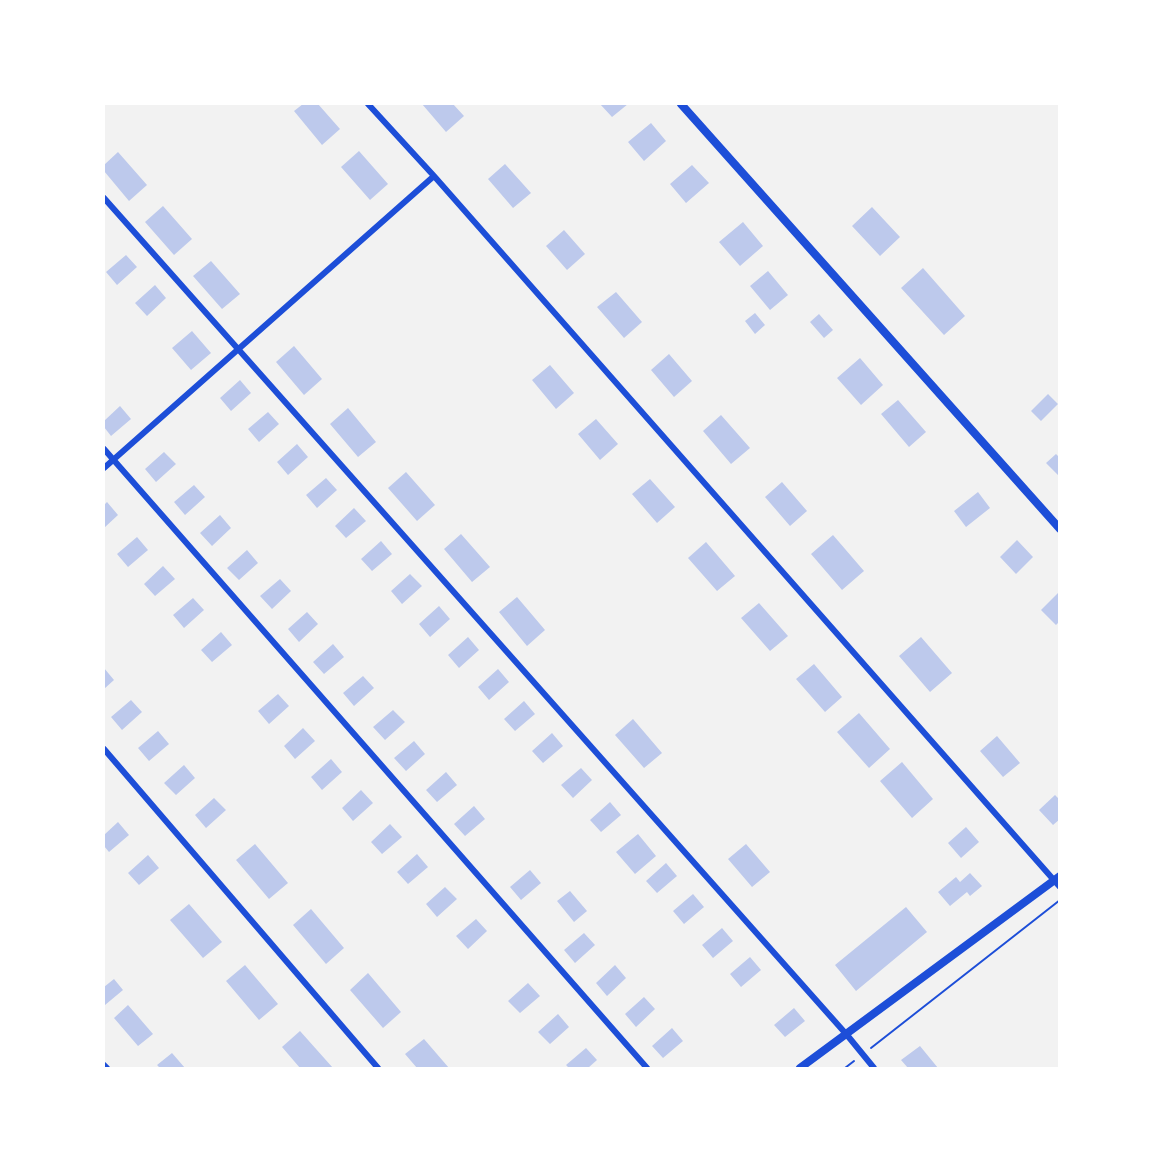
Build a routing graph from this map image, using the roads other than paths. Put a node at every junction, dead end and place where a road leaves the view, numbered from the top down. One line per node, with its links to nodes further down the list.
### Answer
1 (368, 104): 3 (street)
2 (681, 104): 9 (street)
3 (434, 176): 5 (street); 11 (street)
4 (104, 198): 5 (street)
5 (239, 349): 7 (street); 13 (street)
6 (104, 449): 7 (street)
7 (113, 460): 8 (street); 17 (street)
8 (104, 468)
9 (1059, 529)
10 (104, 749): 16 (street)
11 (1056, 878): 12 (street); 13 (street)
12 (1059, 887)
13 (847, 1035): 18 (street); 19 (street)
14 (104, 1065): 15 (street)
15 (107, 1068)
16 (378, 1068)
17 (647, 1068)
18 (801, 1068)
19 (874, 1068)

